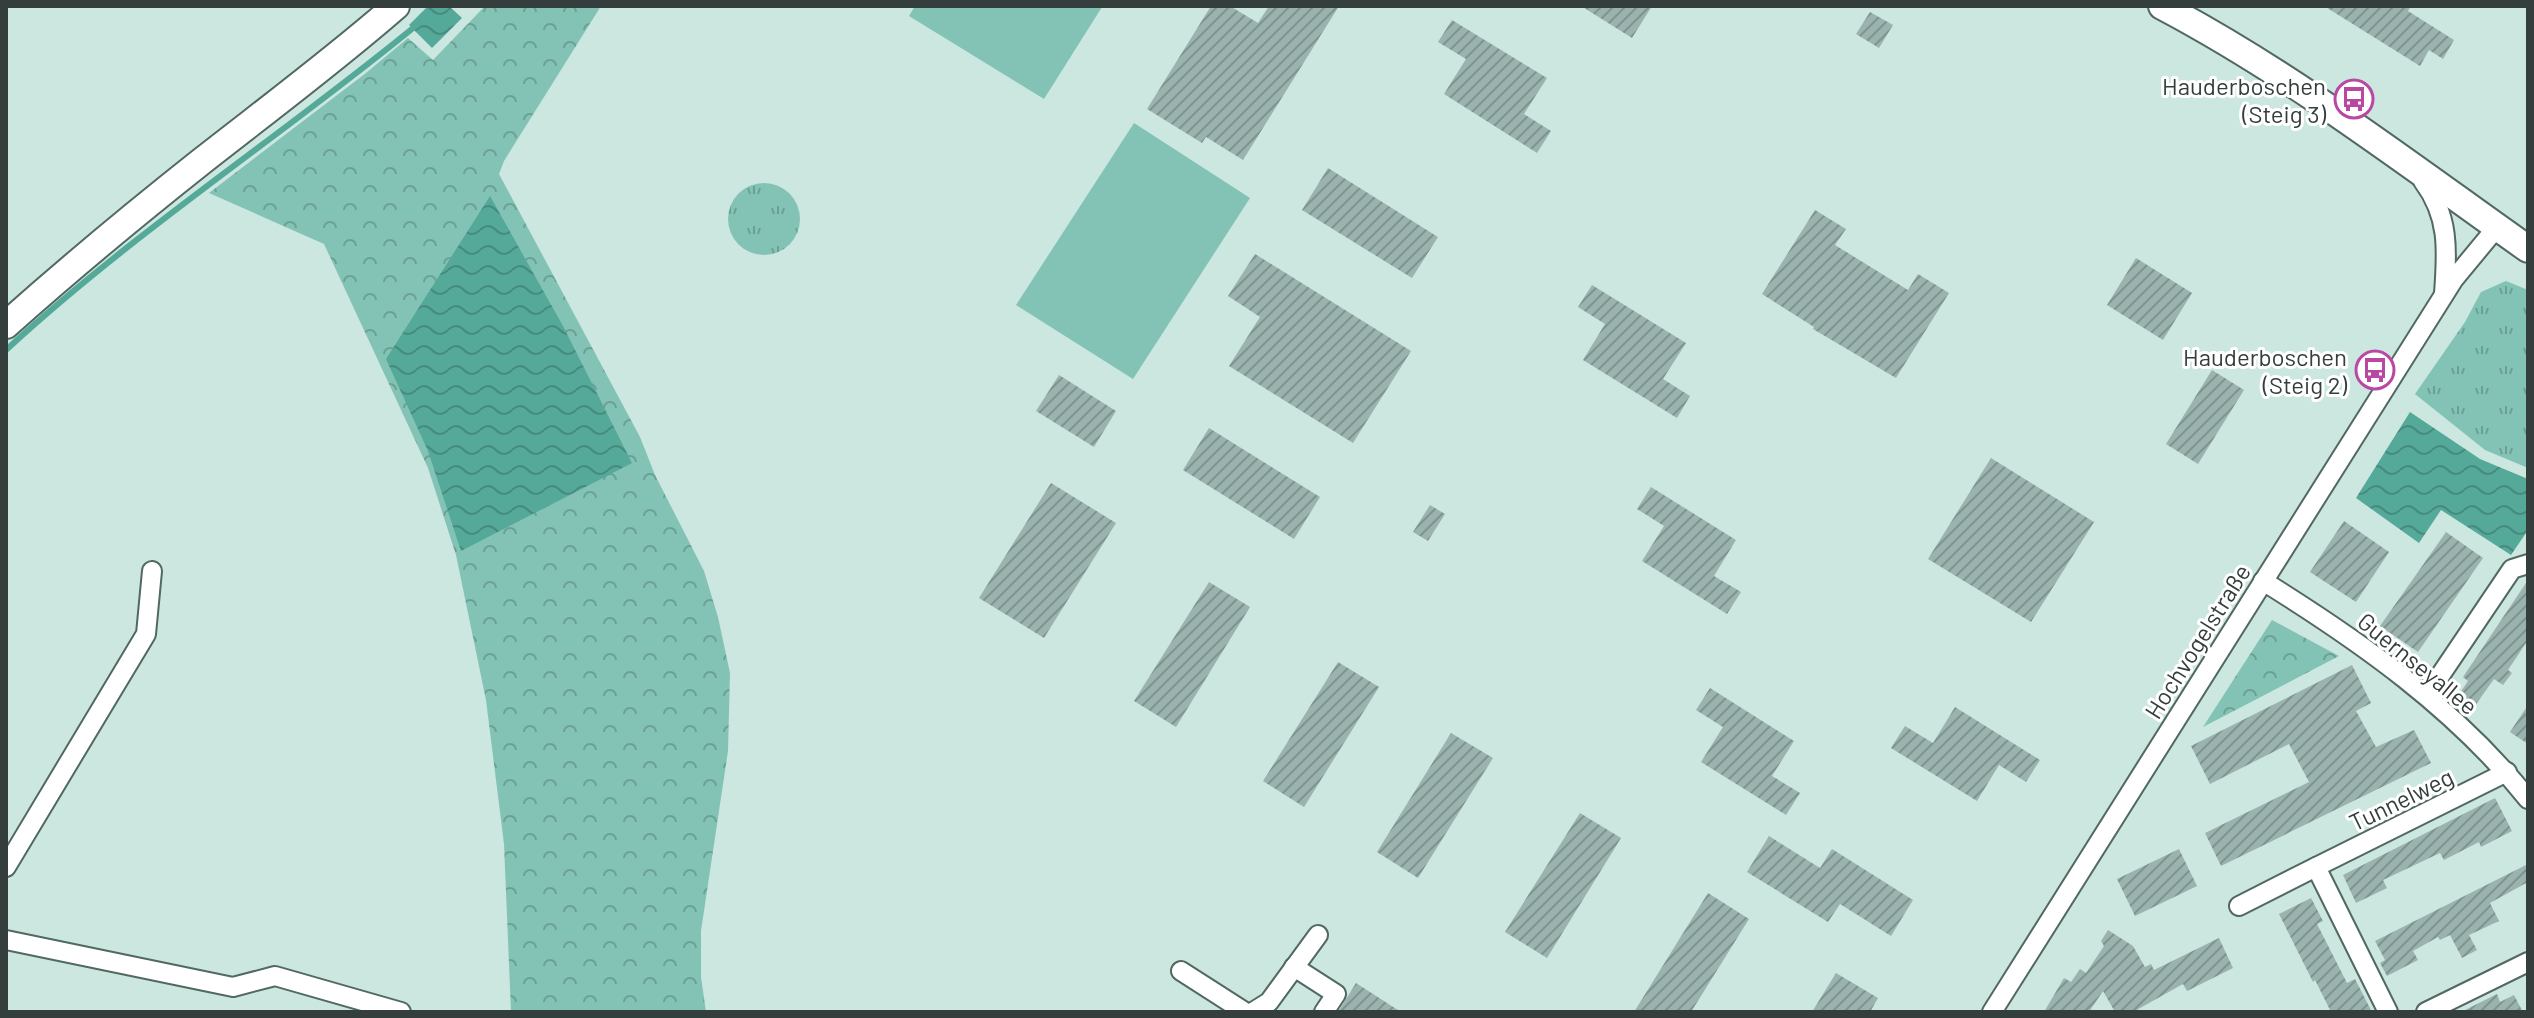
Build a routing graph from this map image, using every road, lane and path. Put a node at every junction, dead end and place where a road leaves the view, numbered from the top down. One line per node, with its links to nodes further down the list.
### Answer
1 (396, 6): 7 (main road)
2 (2162, 6): 3 (main road)
3 (2417, 172): 4 (main road); 6 (street, Hochvogelstraße)
4 (2497, 227): 5 (main road); 6 (street, Hochvogelstraße)
5 (2528, 249)
6 (2443, 296): 10 (street, Hochvogelstraße)
7 (6, 325)
8 (2528, 564): 11 (street)
9 (152, 571): 14 (street)
10 (2263, 581): 11 (street, Guernseyallee); 27 (street, Hochvogelstraße)
11 (2427, 695): 12 (street, Guernseyallee)
12 (2507, 772): 13 (street, Guernseyallee); 15 (street, Tunnelweg)
13 (2528, 799)
14 (6, 867)
15 (2316, 867): 16 (street, Tunnelweg); 28 (street)
16 (2239, 906)
17 (1318, 935): 20 (street)
18 (6, 940): 23 (street)
19 (2528, 962): 29 (street)
20 (1294, 967): 22 (street); 26 (street)
21 (1181, 971): 24 (street)
22 (1261, 1007): 25 (street)
23 (401, 1012)
24 (1245, 1012)
25 (1286, 1012)
26 (1324, 1012)
27 (1992, 1012)
28 (2388, 1012)
29 (2426, 1012)

